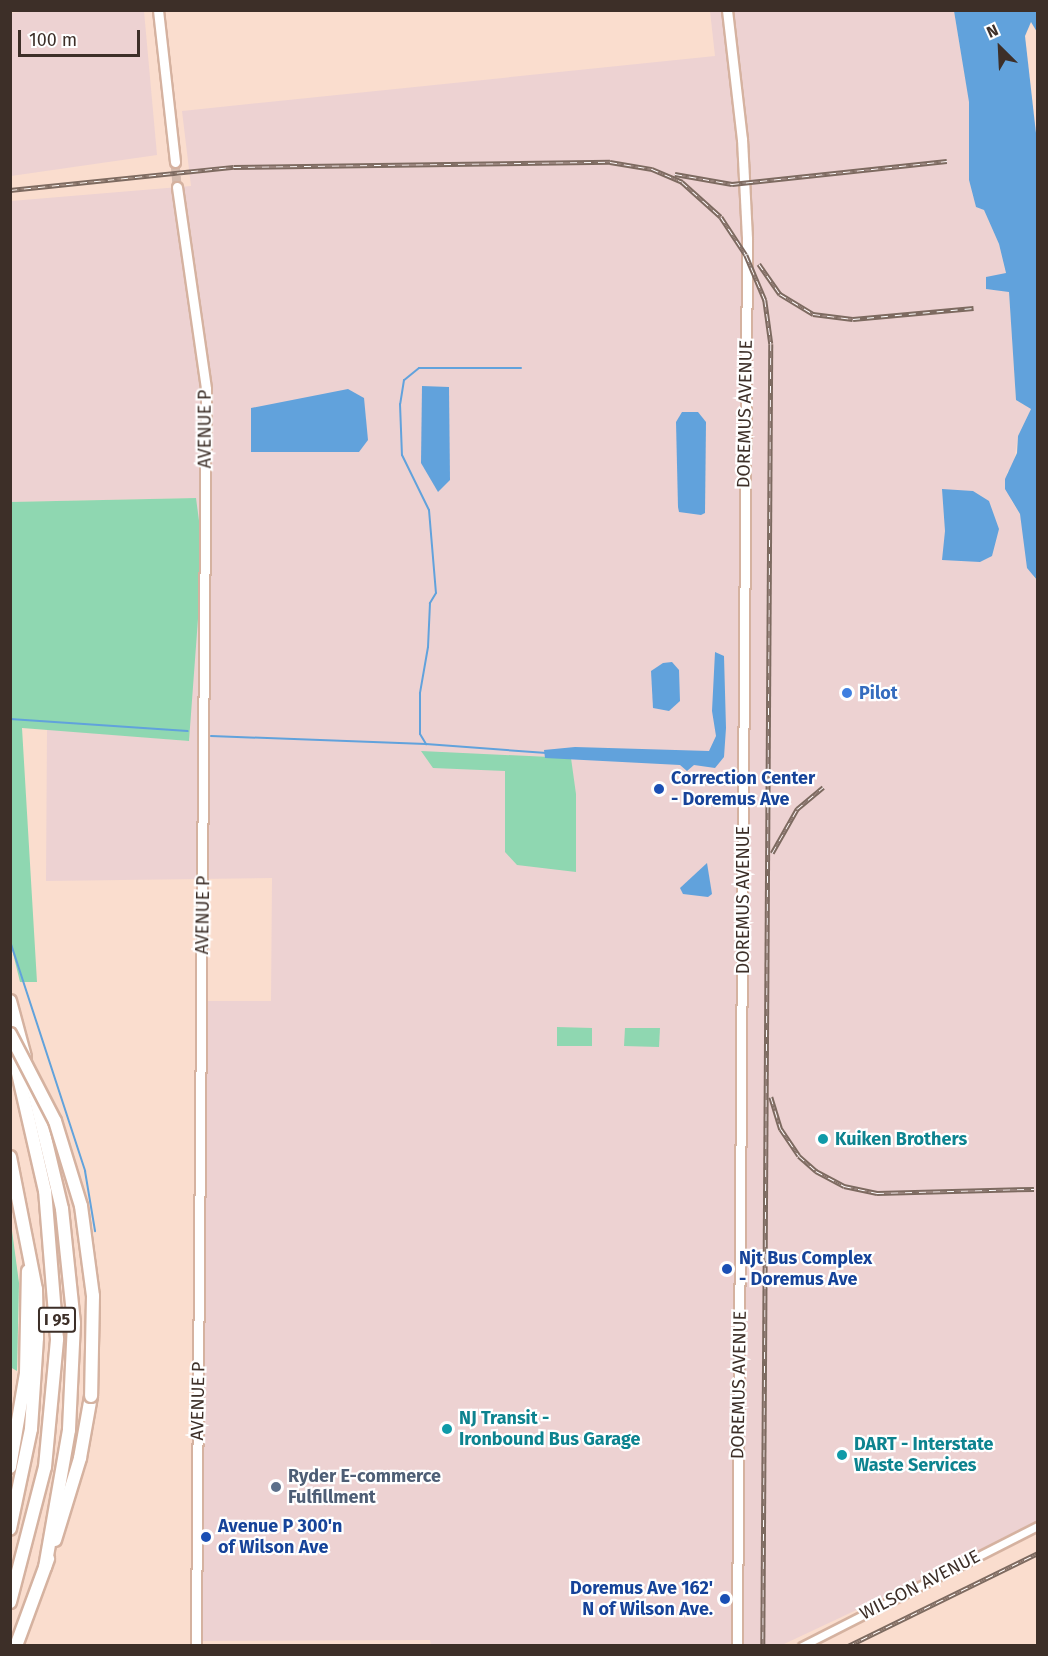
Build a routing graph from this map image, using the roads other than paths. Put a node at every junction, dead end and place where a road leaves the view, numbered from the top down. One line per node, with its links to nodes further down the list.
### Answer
1 (158, 10): 3 (main road)
2 (727, 10): 17 (main road, DOREMUS AVENUE)
3 (175, 162)
4 (177, 187): 16 (main road, AVENUE P)
5 (10, 1002): 13 (highway)
6 (10, 1034): 13 (highway, bridge)
7 (10, 1039): 14 (highway, I 95)
8 (10, 1158): 9 (highway, I 95)
9 (28, 1243): 10 (highway, I 95); 12 (highway, I 95)
10 (10, 1467)
11 (1038, 1526): 18 (street, WILSON AVENUE)
12 (10, 1529)
13 (45, 1567): 15 (highway)
14 (10, 1602)
15 (16, 1646)
16 (196, 1646)
17 (737, 1646)
18 (802, 1646)

